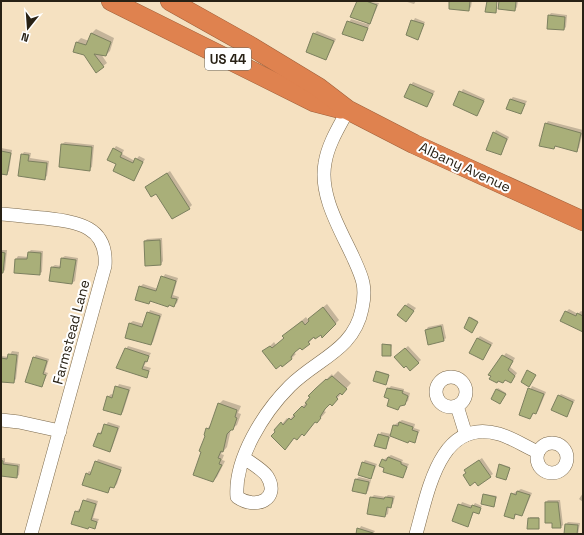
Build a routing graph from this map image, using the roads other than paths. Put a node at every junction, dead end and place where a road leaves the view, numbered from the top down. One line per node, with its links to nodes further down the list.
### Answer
1 (111, 1): 3 (highway, Albany Avenue / US 44)
2 (170, 1): 3 (highway, Albany Avenue / US 44)
3 (348, 110): 5 (highway, Albany Avenue / US 44); 11 (street)
4 (1, 214): 8 (street, Farmstead Lane)
5 (583, 221)
6 (457, 406): 9 (street)
7 (1, 420): 8 (street)
8 (60, 432): 12 (street, Farmstead Lane)
9 (466, 435): 10 (street); 13 (street)
10 (538, 452)
11 (244, 458)
12 (31, 534)
13 (416, 534)

